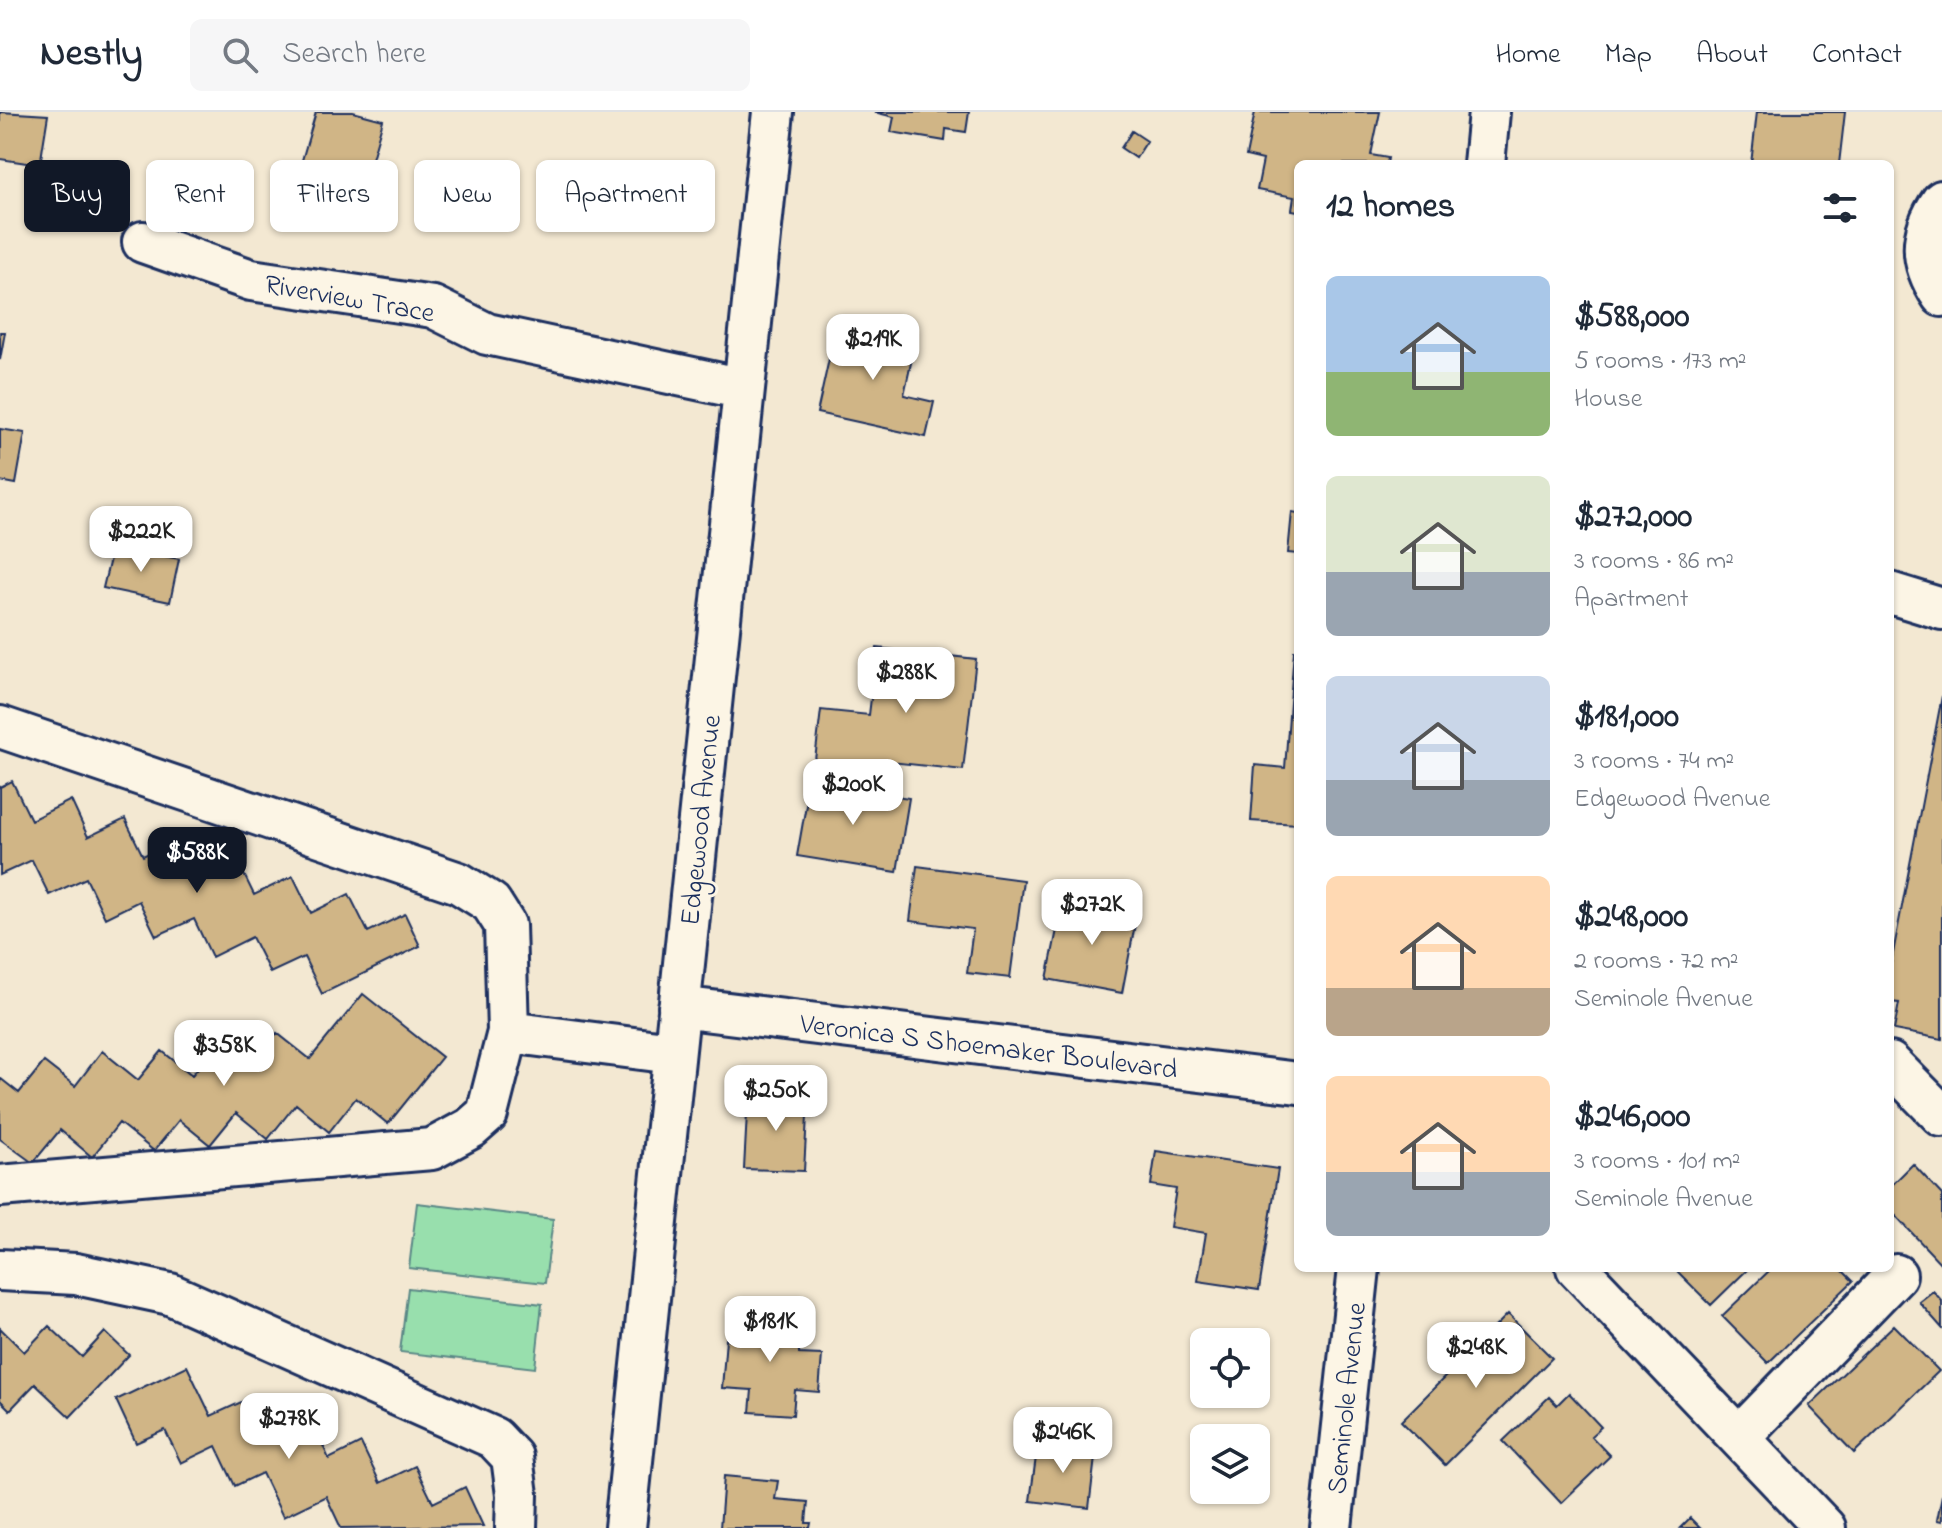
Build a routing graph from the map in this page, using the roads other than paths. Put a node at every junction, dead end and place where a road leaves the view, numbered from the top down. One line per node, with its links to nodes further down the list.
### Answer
1 (773, 112): 7 (street, Edgewood Avenue)
2 (1489, 112): 3 (street)
3 (1484, 160)
4 (1942, 201): 6 (street)
5 (143, 242): 7 (street, Riverview Trace)
6 (1942, 296)
7 (744, 389): 11 (street, Edgewood Avenue)
8 (1894, 594): 9 (street)
9 (1942, 609)
10 (0, 727): 12 (street)
11 (679, 1007): 13 (street, Edgewood Avenue); 15 (street, Veronica S Shoemaker Boulevard)
12 (508, 1032): 13 (street); 17 (street)
13 (673, 1053): 24 (street, Edgewood Avenue)
14 (1894, 1067): 16 (street)
15 (1294, 1083)
16 (1942, 1116)
17 (0, 1186)
18 (0, 1270): 23 (street)
19 (1359, 1272): 25 (street, Seminole Avenue)
20 (1581, 1272): 22 (street)
21 (1896, 1275): 22 (street)
22 (1739, 1437): 26 (street)
23 (516, 1528)
24 (625, 1528)
25 (1331, 1528)
26 (1825, 1528)

